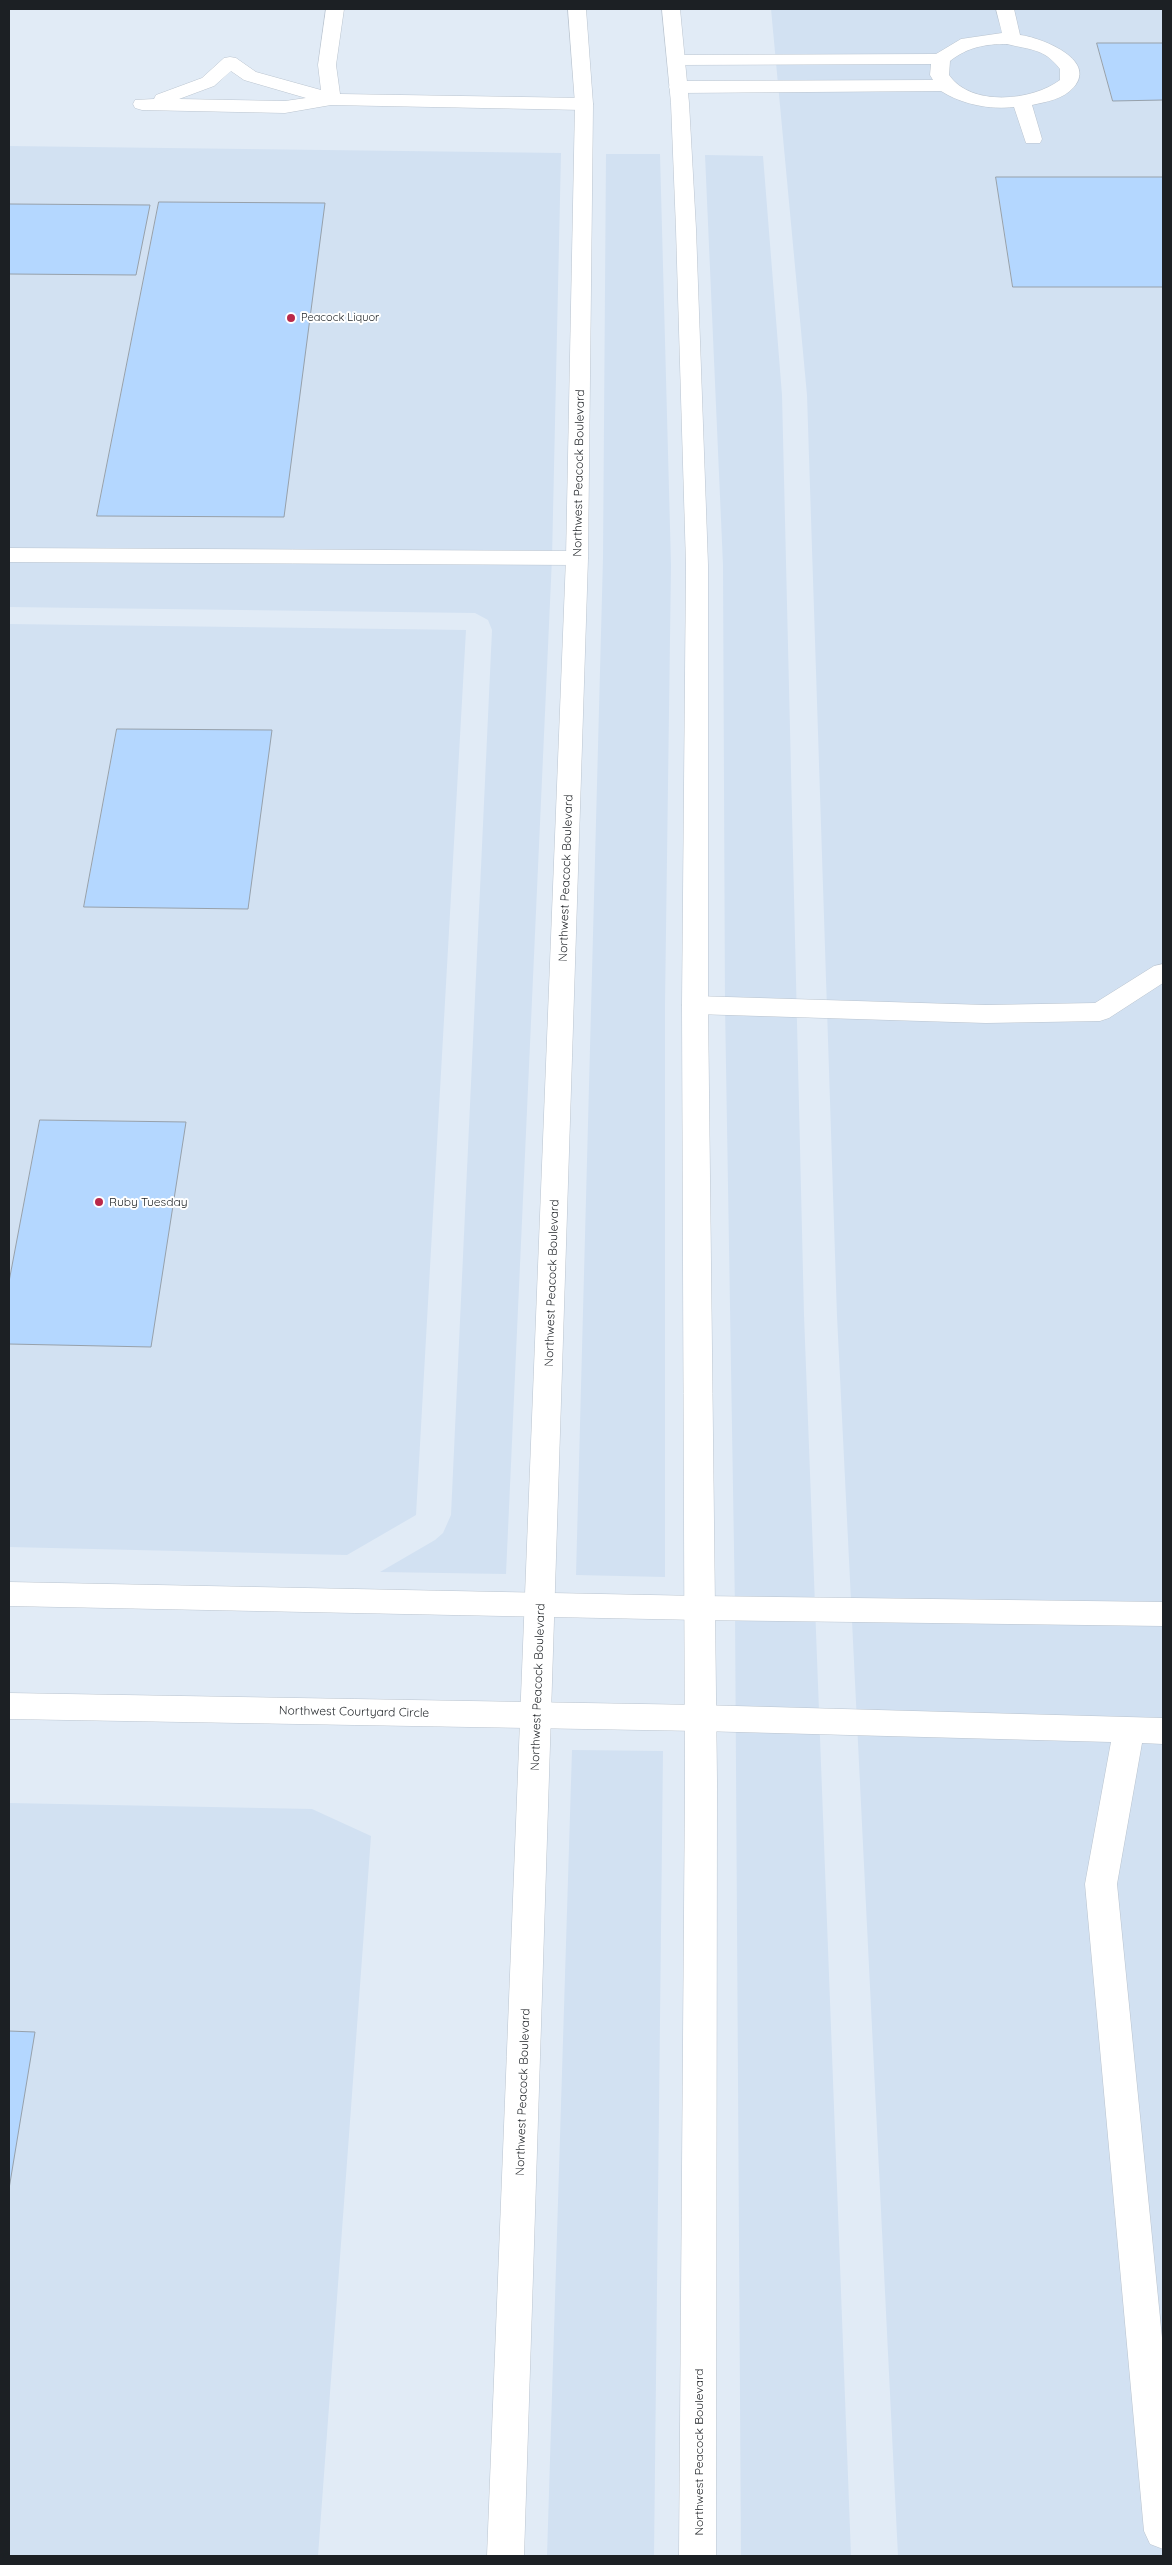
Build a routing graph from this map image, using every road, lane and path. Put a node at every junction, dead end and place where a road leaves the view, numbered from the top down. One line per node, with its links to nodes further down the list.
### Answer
1 (335, 9): 10 (street)
2 (577, 9): 12 (street, Northwest Peacock Boulevard)
3 (671, 9): 7 (street, Northwest Peacock Boulevard)
4 (1006, 9): 5 (street)
5 (1012, 40): 6 (street); 11 (street)
6 (941, 59): 7 (street); 8 (street)
7 (676, 60): 9 (street, Northwest Peacock Boulevard)
8 (946, 85): 9 (street); 11 (street)
9 (678, 87): 17 (street, Northwest Peacock Boulevard)
10 (331, 99): 10 (street); 12 (street)
11 (1022, 103): 13 (street)
12 (584, 104): 15 (street, Northwest Peacock Boulevard)
13 (1032, 139)
14 (9, 555): 15 (street)
15 (577, 558): 19 (street, Northwest Peacock Boulevard)
16 (1163, 972): 17 (street)
17 (695, 1004): 20 (street, Northwest Peacock Boulevard)
18 (9, 1594): 19 (street)
19 (540, 1606): 20 (street); 23 (street, Northwest Peacock Boulevard)
20 (700, 1608): 21 (street); 24 (street, Northwest Peacock Boulevard)
21 (1163, 1614)
22 (9, 1706): 23 (street, Northwest Courtyard Circle)
23 (537, 1715): 24 (street, Northwest Courtyard Circle); 28 (street, Northwest Peacock Boulevard)
24 (700, 1718): 25 (street, Northwest Courtyard Circle); 29 (street, Northwest Peacock Boulevard)
25 (1118, 1730): 26 (street, Northwest Courtyard Circle); 27 (street)
26 (1163, 1731)
27 (1163, 2532)
28 (505, 2556)
29 (698, 2556)

